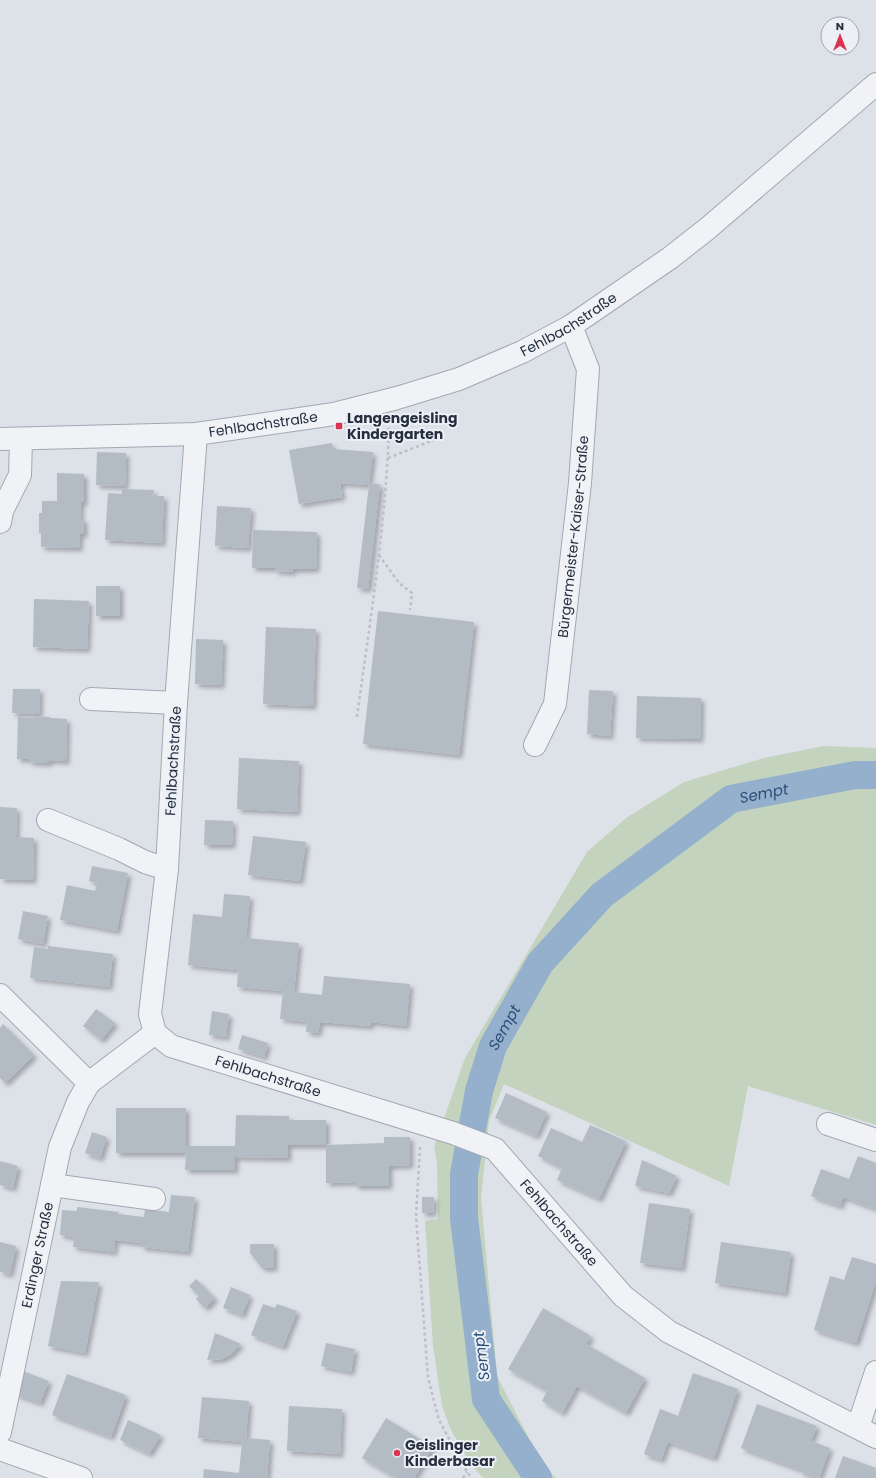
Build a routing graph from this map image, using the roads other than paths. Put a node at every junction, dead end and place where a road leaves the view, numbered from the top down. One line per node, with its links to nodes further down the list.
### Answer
1 (876, 84): 2 (street, Fehlbachstraße)
2 (571, 326): 3 (street, Fehlbachstraße); 9 (street, Bürgermeister-Kaiser-Straße)
3 (196, 434): 5 (street, Fehlbachstraße); 8 (street, Fehlbachstraße)
4 (0, 439): 5 (street, Fehlbachstraße)
5 (21, 439): 6 (street)
6 (0, 522)
7 (91, 699): 8 (street)
8 (176, 704): 11 (street, Fehlbachstraße)
9 (535, 745)
10 (48, 820): 11 (street)
11 (167, 869): 13 (street, Fehlbachstraße)
12 (0, 995): 14 (street)
13 (155, 1033): 14 (street, Erdinger Straße); 21 (street, Fehlbachstraße)
14 (89, 1083): 17 (street, Erdinger Straße)
15 (828, 1124): 16 (street)
16 (876, 1140)
17 (52, 1184): 18 (street); 20 (street, Erdinger Straße)
18 (154, 1200)
19 (876, 1372): 21 (street)
20 (0, 1432)
21 (867, 1432)
22 (0, 1449): 23 (street)
23 (81, 1478)

